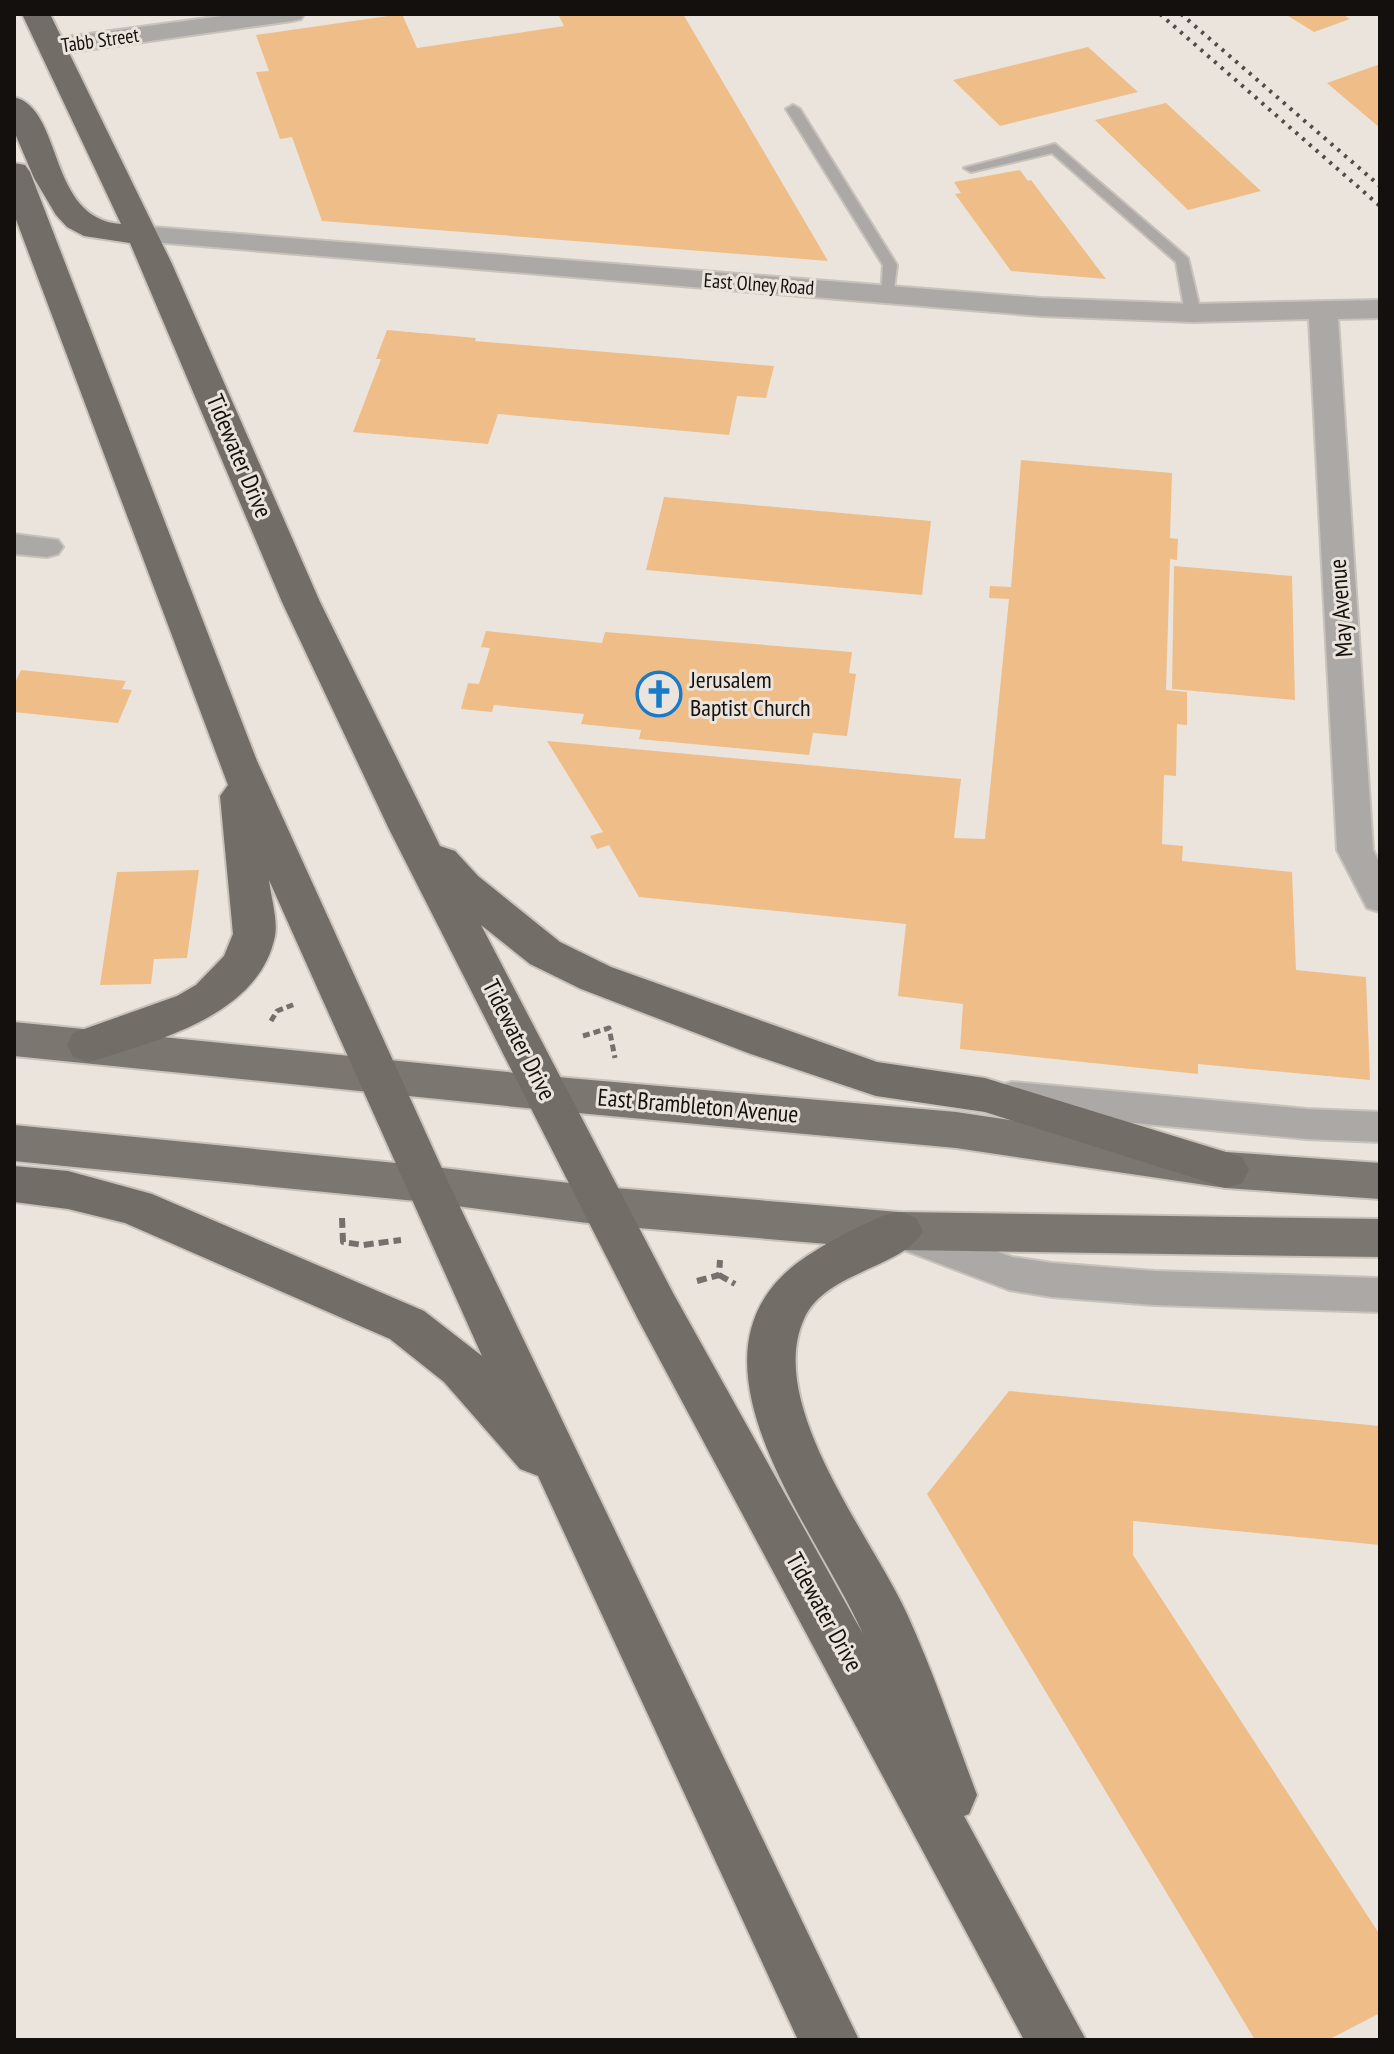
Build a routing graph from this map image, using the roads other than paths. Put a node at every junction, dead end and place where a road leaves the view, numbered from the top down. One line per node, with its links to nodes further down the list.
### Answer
1 (36, 14): 3 (highway, Tidewater Drive)
2 (292, 14): 3 (street, Tabb Street)
3 (51, 47): 9 (highway, Tidewater Drive)
4 (14, 106): 9 (highway)
5 (793, 109): 10 (lane)
6 (971, 168): 13 (lane)
7 (14, 172): 8 (highway)
8 (25, 227): 16 (highway)
9 (139, 234): 10 (street, East Olney Road); 17 (highway, Tidewater Drive)
10 (888, 294): 13 (street, East Olney Road)
11 (1380, 309): 12 (street, East Olney Road)
12 (1323, 312): 13 (street, East Olney Road); 18 (street, May Avenue)
13 (1193, 313)
14 (14, 544): 15 (street)
15 (47, 547)
16 (237, 761): 20 (highway); 21 (highway)
17 (410, 829): 22 (highway, Tidewater Drive); 23 (highway)
18 (1380, 899)
19 (14, 1039): 20 (main road, East Brambleton Avenue)
20 (89, 1045): 21 (main road, East Brambleton Avenue)
21 (379, 1076): 22 (main road, East Brambleton Avenue); 29 (highway)
22 (546, 1093): 26 (main road, East Brambleton Avenue); 30 (highway, Tidewater Drive)
23 (985, 1095): 24 (street); 26 (highway)
24 (1380, 1127)
25 (14, 1143): 29 (main road)
26 (1226, 1170): 27 (main road, East Brambleton Avenue)
27 (1380, 1181)
28 (14, 1184): 34 (highway)
29 (426, 1184): 30 (main road); 34 (highway)
30 (603, 1206): 31 (main road); 35 (highway, Tidewater Drive)
31 (899, 1231): 32 (main road); 33 (street); 35 (highway)
32 (1380, 1238)
33 (1380, 1295)
34 (574, 1495): 36 (highway)
35 (1007, 1946): 37 (highway, Tidewater Drive)
36 (829, 2040)
37 (1056, 2040)

